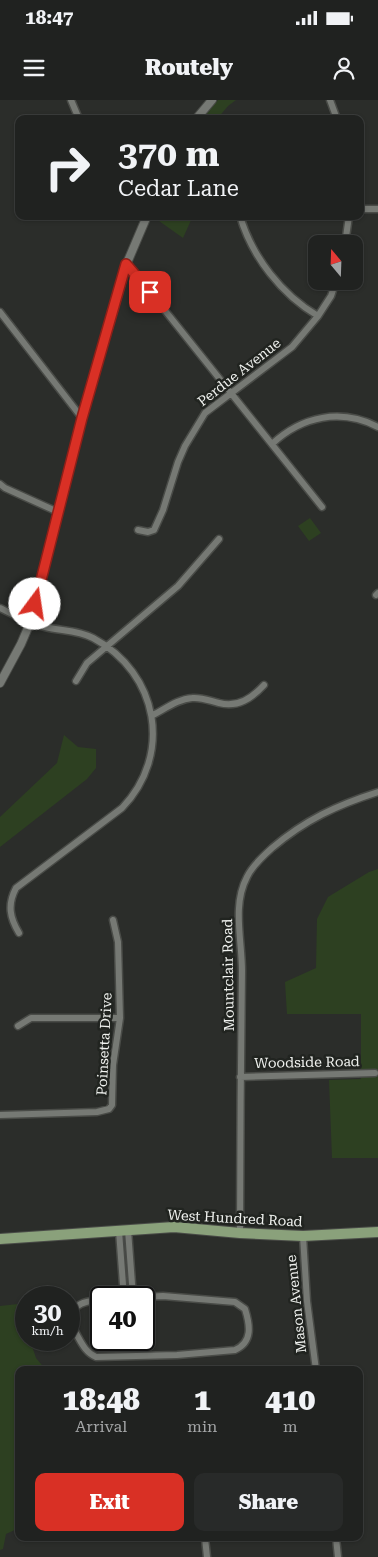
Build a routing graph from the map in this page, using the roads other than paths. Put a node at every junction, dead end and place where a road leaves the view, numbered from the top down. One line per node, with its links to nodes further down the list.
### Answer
1 (71, 100): 4 (street)
2 (330, 100): 6 (street)
3 (210, 101): 5 (street)
4 (78, 115)
5 (199, 115)
6 (336, 115)
7 (364, 209): 8 (street)
8 (378, 209)
9 (145, 220): 13 (street)
10 (242, 220): 16 (street)
11 (348, 220): 12 (street)
12 (346, 235)
13 (126, 264): 17 (street); 18 (street)
14 (333, 290): 16 (street, Perdue Avenue)
15 (0, 312): 18 (street)
16 (318, 316): 17 (street, Perdue Avenue)
17 (232, 393): 20 (street); 24 (street, Perdue Avenue)
18 (82, 418): 23 (street)
19 (378, 427): 20 (street)
20 (272, 444): 22 (street)
21 (0, 484): 23 (street)
22 (322, 507)
23 (58, 512): 27 (street)
24 (138, 530)
25 (219, 539): 28 (street)
26 (0, 608): 27 (street)
27 (30, 623): 28 (street); 30 (street)
28 (106, 646): 29 (street); 32 (street)
29 (76, 681)
30 (0, 683)
31 (264, 685): 32 (street)
32 (153, 715): 35 (street)
33 (378, 792): 39 (street, Mountclair Road)
34 (113, 920): 36 (street, Poinsetta Drive)
35 (19, 933)
36 (120, 1018): 37 (street); 40 (street, Poinsetta Drive)
37 (18, 1026)
38 (375, 1073): 39 (street, Woodside Road)
39 (240, 1076): 43 (street, Mountclair Road)
40 (0, 1115)
41 (124, 1231): 43 (main road, West Hundred Road); 45 (main road, West Hundred Road); 46 (street); 47 (street)
42 (378, 1232): 44 (main road, West Hundred Road)
43 (240, 1233): 44 (main road, West Hundred Road)
44 (302, 1236): 50 (street, Mason Avenue)
45 (0, 1239)
46 (125, 1286)
47 (132, 1286)
48 (155, 1296): 49 (street)
49 (90, 1302)
50 (316, 1366)
51 (205, 1541): 53 (street)
52 (336, 1541): 54 (street)
53 (207, 1557)
54 (338, 1557)

